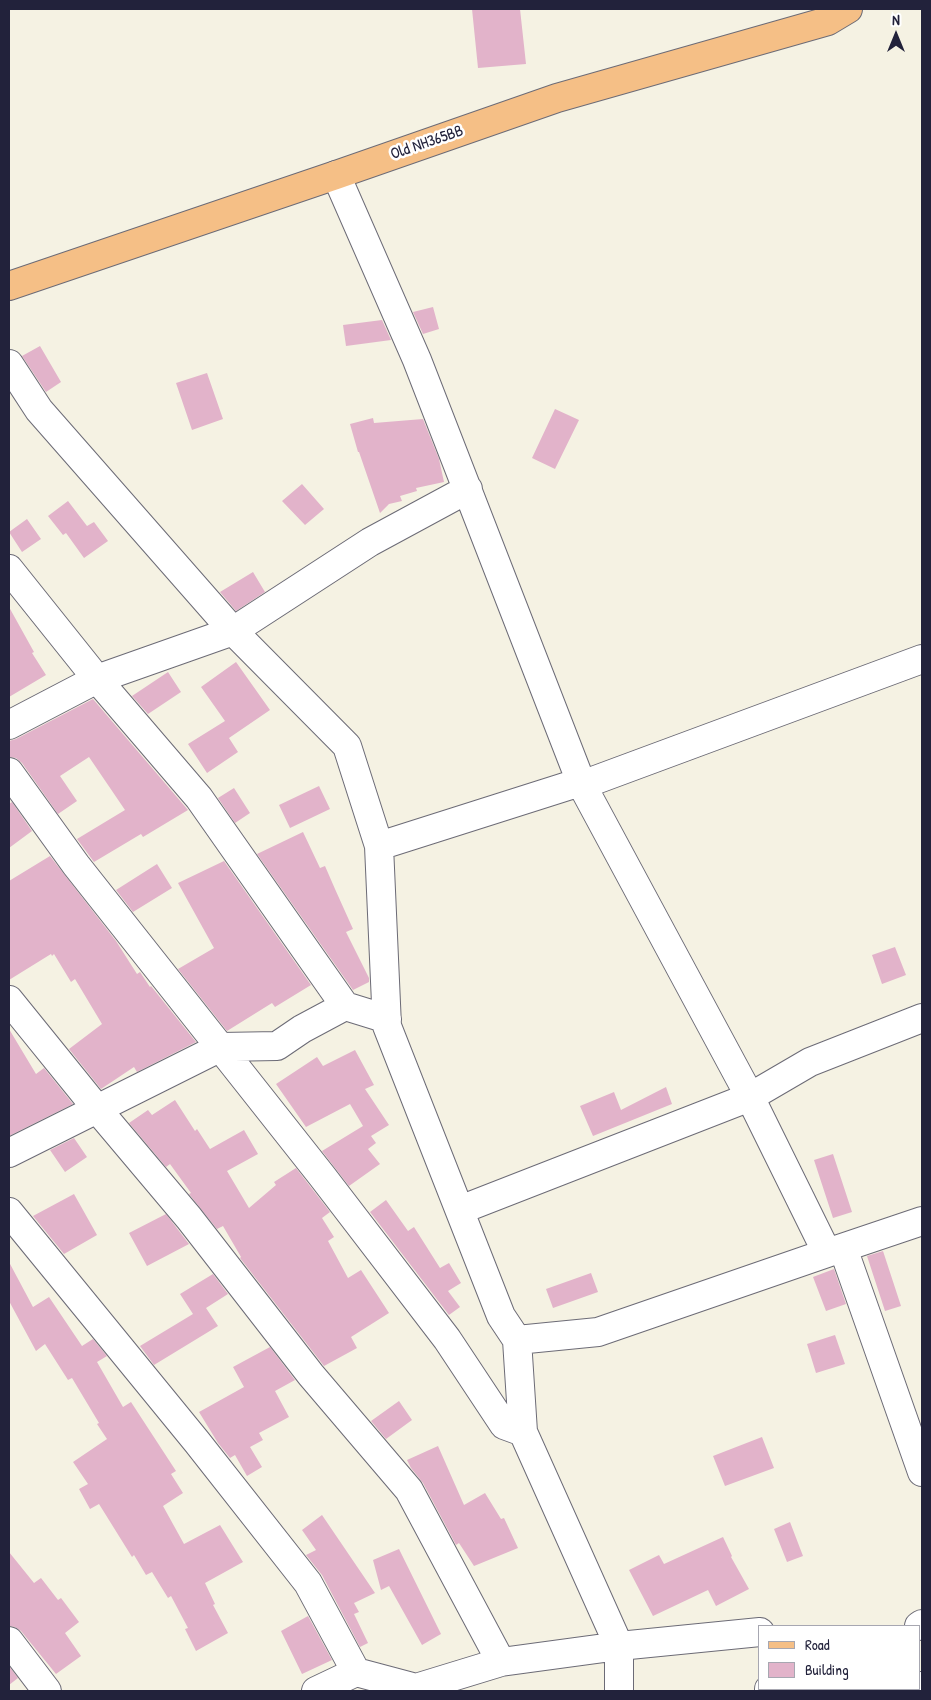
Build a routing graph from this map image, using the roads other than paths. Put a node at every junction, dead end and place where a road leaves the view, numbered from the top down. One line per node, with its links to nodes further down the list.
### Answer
1 (848, 9): 2 (main road, Old NH365BB)
2 (812, 17): 3 (main road, Old NH365BB)
3 (336, 175): 4 (main road, Old NH365BB); 6 (street)
4 (9, 286)
5 (9, 364): 8 (street)
6 (468, 489): 8 (street); 13 (street)
7 (9, 569): 10 (street)
8 (233, 631): 10 (street); 14 (street)
9 (922, 659): 13 (street)
10 (97, 679): 11 (street); 16 (street)
11 (9, 724)
12 (9, 772): 19 (street)
13 (582, 785): 14 (street); 20 (street)
14 (379, 846): 18 (street)
15 (9, 1000): 21 (street)
16 (345, 1006): 18 (street); 19 (street)
17 (922, 1018): 20 (street)
18 (387, 1019): 23 (street)
19 (221, 1048): 21 (street); 28 (street)
20 (750, 1097): 23 (street); 26 (street)
21 (98, 1110): 22 (street); 33 (street)
22 (9, 1153)
23 (460, 1210): 27 (street)
24 (9, 1212): 34 (street)
25 (922, 1221): 26 (street)
26 (835, 1251): 27 (street); 29 (street)
27 (517, 1340): 28 (street)
28 (524, 1432): 32 (street)
29 (922, 1472)
30 (758, 1632): 32 (street)
31 (9, 1641): 35 (street)
32 (619, 1646): 33 (street); 37 (street)
33 (501, 1662): 34 (street)
34 (346, 1681): 36 (street)
35 (47, 1691)
36 (316, 1691)
37 (619, 1691)

